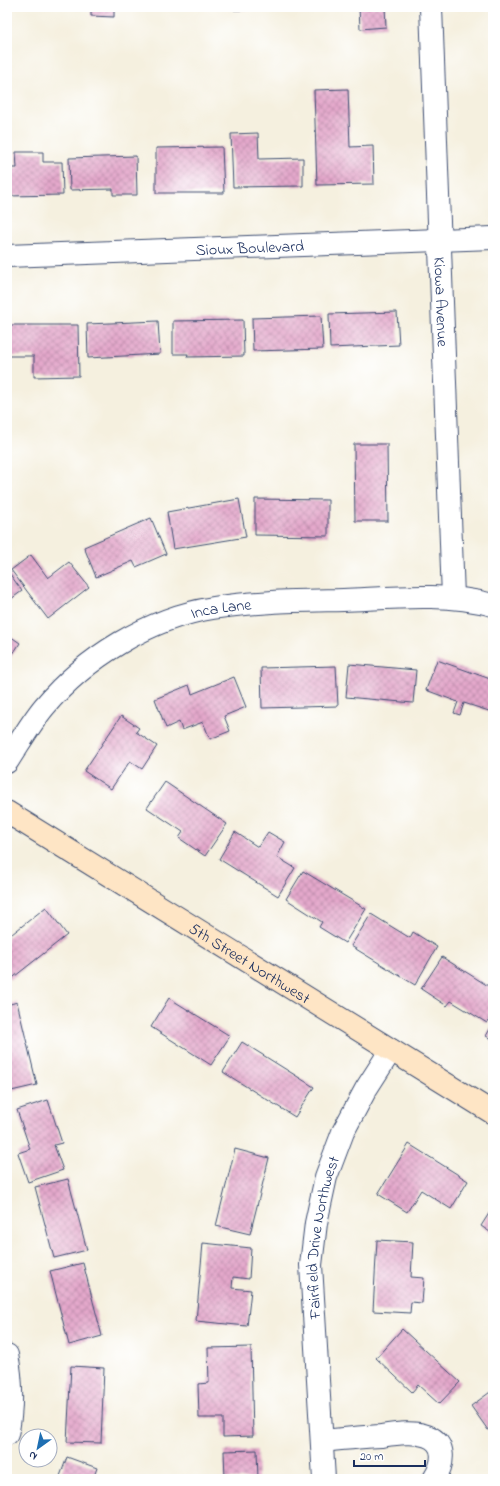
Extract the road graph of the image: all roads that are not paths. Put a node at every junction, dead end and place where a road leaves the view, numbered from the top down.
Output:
1 (431, 7) edge
2 (493, 238) edge
3 (440, 240) junction
4 (7, 256) edge
5 (454, 597) junction
6 (493, 605) edge
7 (7, 762) edge
8 (7, 812) edge
9 (391, 1050) junction
10 (493, 1113) edge
11 (7, 1355) edge
12 (7, 1434) edge
13 (322, 1440) junction
14 (324, 1479) edge
15 (434, 1479) edge

1 - 3 street, Kiowa Avenue
2 - 3 street, Sioux Boulevard
3 - 4 street, Sioux Boulevard
3 - 5 street, Kiowa Avenue
5 - 6 street, Inca Lane
5 - 7 street, Inca Lane
8 - 9 street, 5th Street Northwest
9 - 10 street, 5th Street Northwest
9 - 13 street, Fairfield Drive Northwest
11 - 12 street
13 - 14 street, Fairfield Drive Northwest
13 - 15 street

